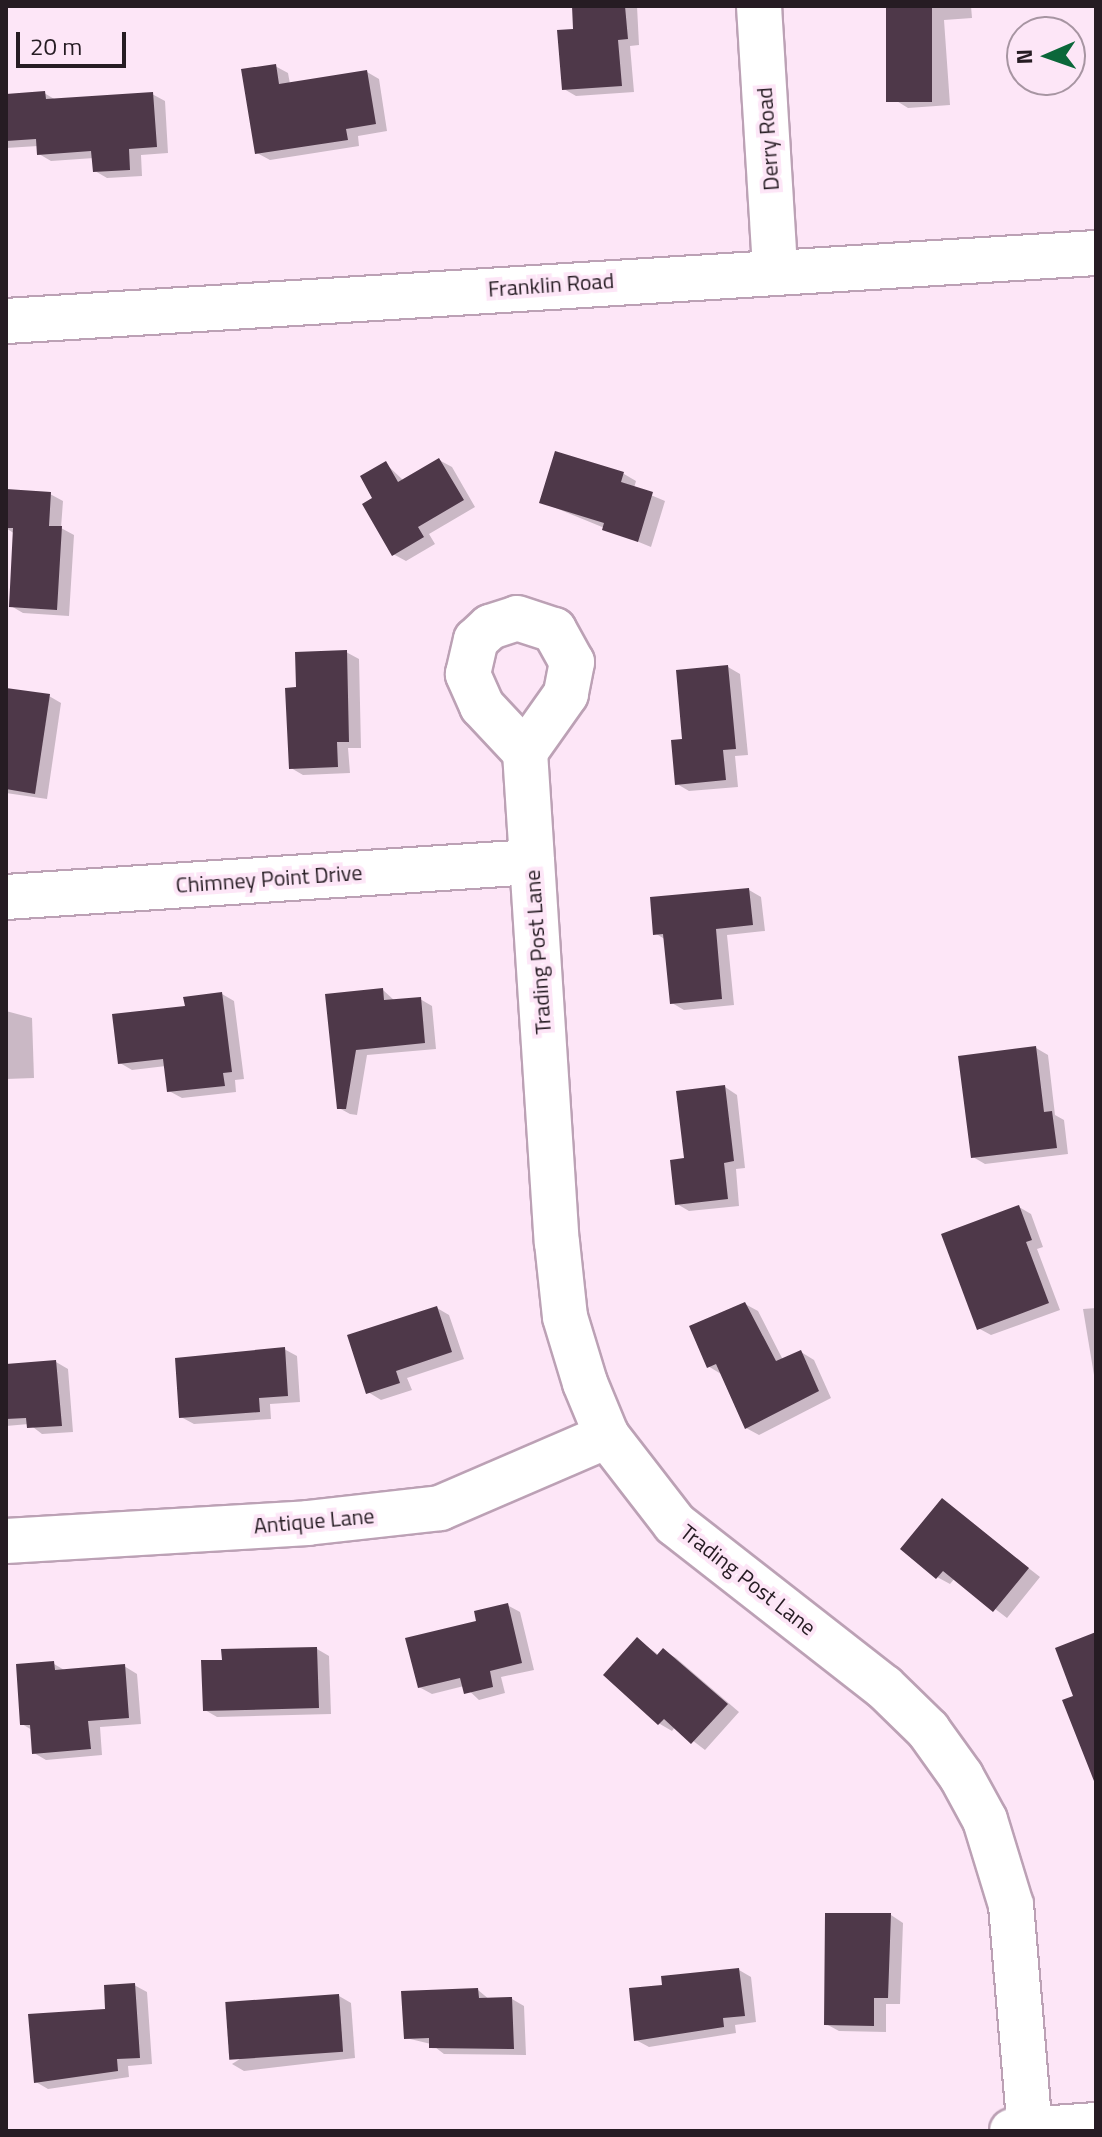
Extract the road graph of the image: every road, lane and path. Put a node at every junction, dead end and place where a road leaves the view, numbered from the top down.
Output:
1 (759, 6) edge
2 (1096, 253) edge
3 (775, 271) junction
4 (6, 321) edge
5 (525, 752) dead end
6 (532, 862) junction
7 (6, 897) edge
8 (607, 1436) junction
9 (6, 1541) edge
10 (1096, 2125) edge
11 (1021, 2130) edge

1 - 3 street, Derry Road
2 - 3 street, Franklin Road
3 - 4 street, Franklin Road
5 - 6 street, Trading Post Lane
6 - 7 street, Chimney Point Drive
6 - 8 street, Trading Post Lane
8 - 9 street, Antique Lane
8 - 11 street, Trading Post Lane
10 - 11 street

